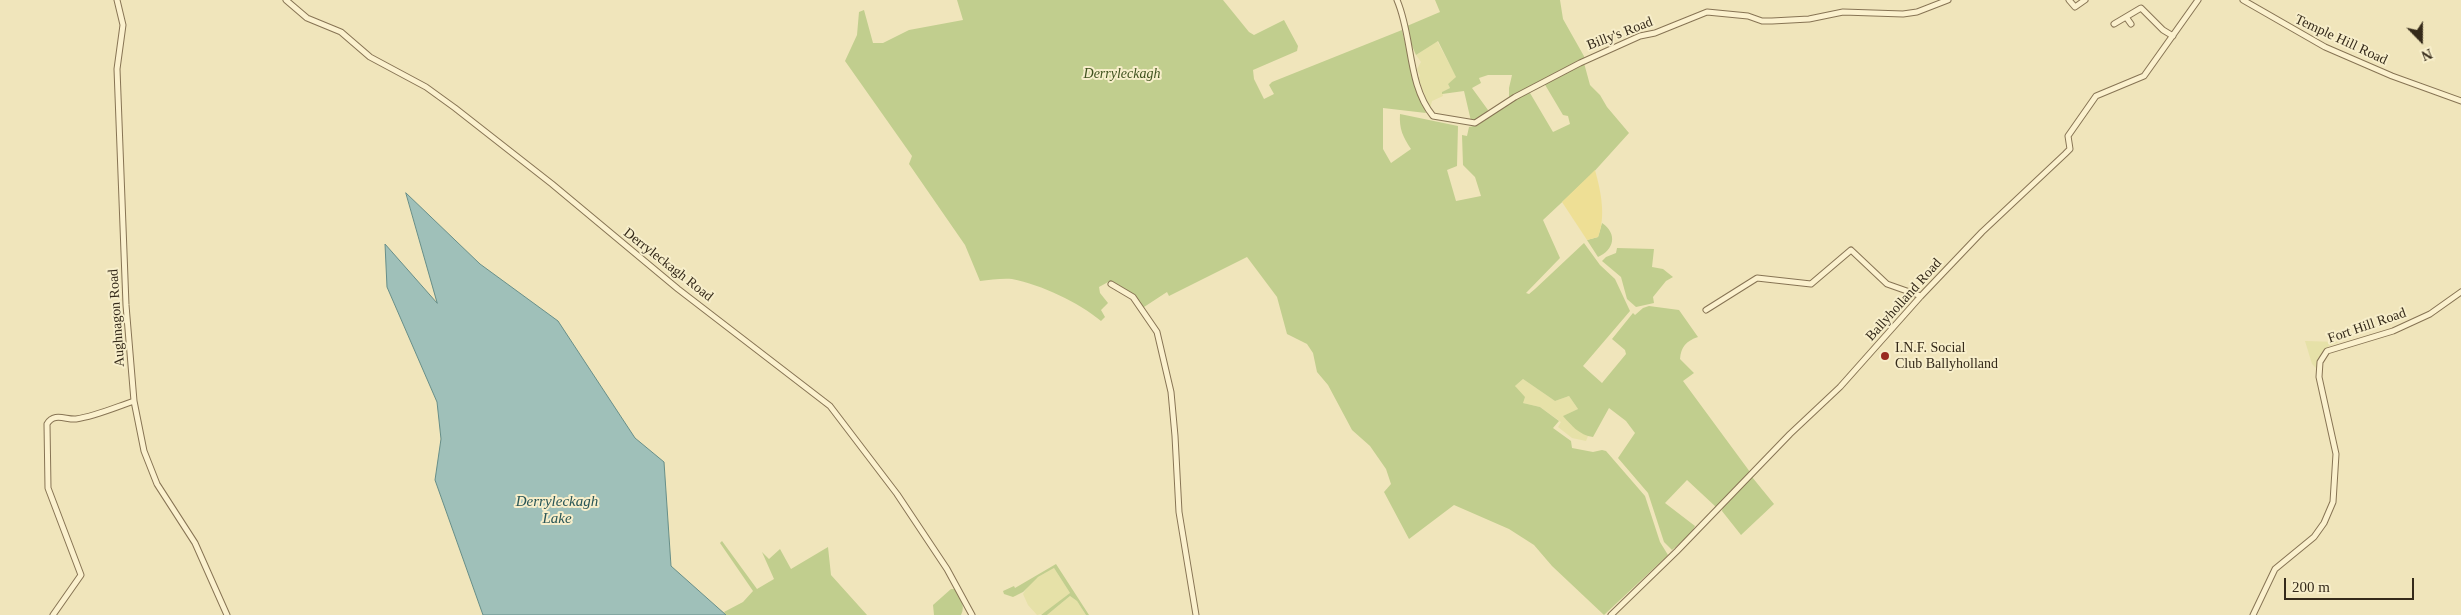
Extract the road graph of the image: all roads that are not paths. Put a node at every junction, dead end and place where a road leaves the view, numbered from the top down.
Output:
1 (117, 0) edge
2 (286, 0) edge
3 (1397, 0) edge
4 (1948, 0) edge
5 (2068, 0) edge
6 (2085, 0) edge
7 (2190, 0) edge
8 (2243, 0) edge
9 (2196, 2) edge
10 (2126, 17) junction
11 (2114, 24) dead end
12 (2131, 24) dead end
13 (2173, 36) junction
14 (2461, 101) edge
15 (1111, 284) dead end
16 (2461, 292) edge
17 (1921, 296) junction
18 (1706, 310) dead end
19 (134, 401) junction
20 (53, 615) edge
21 (228, 615) edge
22 (972, 615) edge
23 (1196, 615) edge
24 (1611, 615) edge
25 (2253, 615) edge

1 - 19 street, Aughnagon Road
2 - 22 street, Derryleckagh Road
3 - 4 street, Billy's Road
5 - 6 street
7 - 9 street
8 - 14 street, Temple Hill Road
9 - 13 street, Ballyholland Road
10 - 11 street
10 - 12 street
10 - 13 street
13 - 17 street, Ballyholland Road
15 - 23 street
16 - 25 street, Fort Hill Road
17 - 18 street
17 - 24 street, Ballyholland Road
19 - 20 street
19 - 21 street, Aughnagon Road

